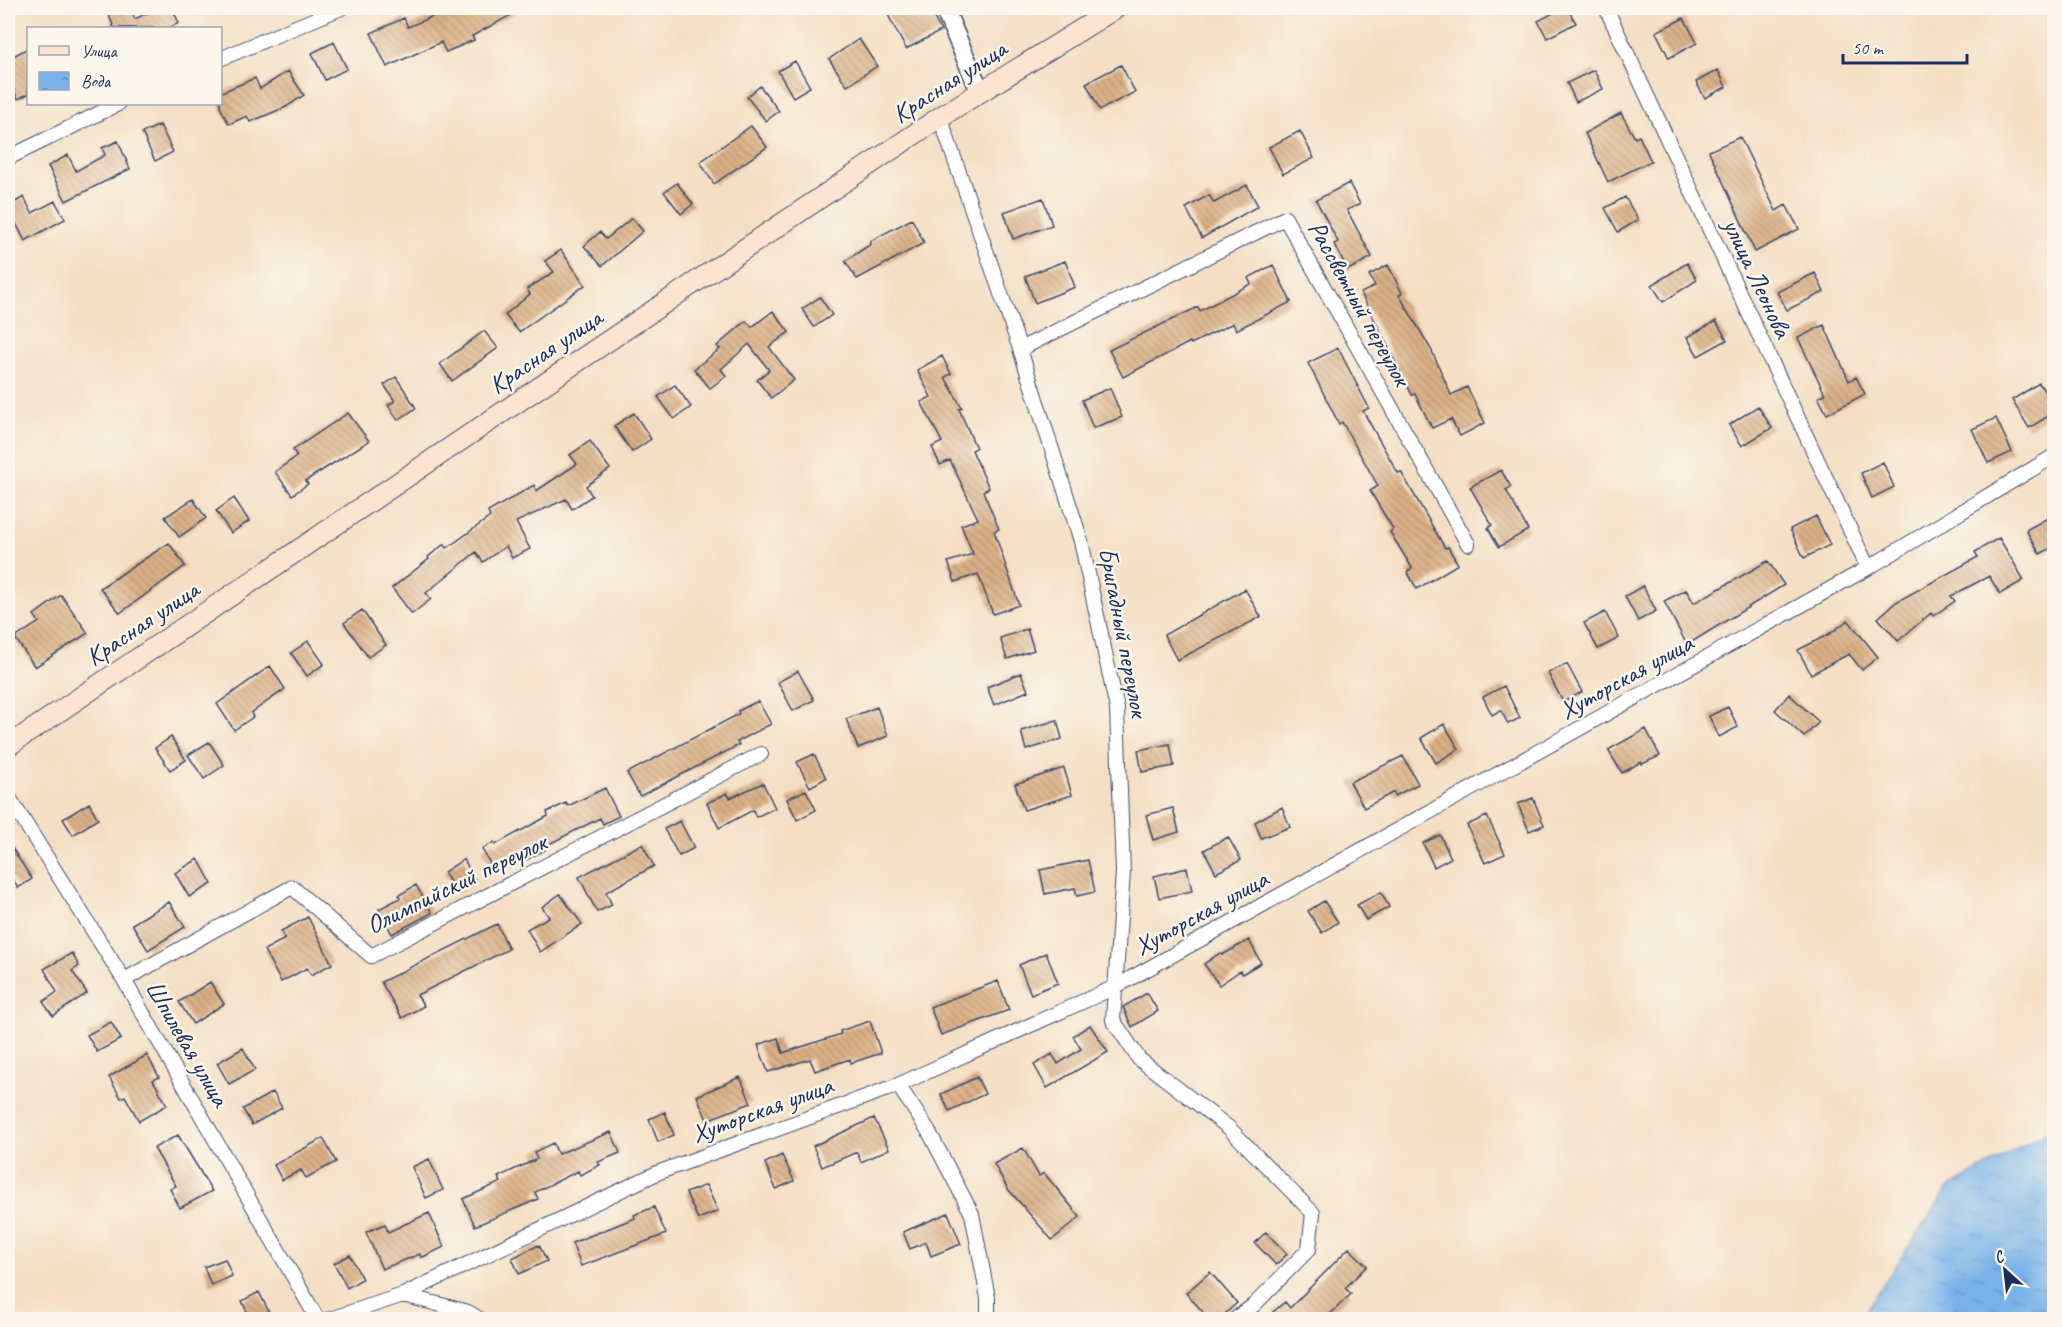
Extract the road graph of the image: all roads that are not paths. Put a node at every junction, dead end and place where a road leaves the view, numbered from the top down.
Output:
1 (341, 8) edge
2 (944, 8) edge
3 (1116, 8) edge
4 (1606, 8) edge
5 (222, 58) edge
6 (980, 91) junction
7 (116, 105) edge
8 (940, 117) junction
9 (8, 158) edge
10 (1020, 349) junction
11 (2055, 456) edge
12 (1468, 544) dead end
13 (1868, 568) junction
14 (8, 746) edge
15 (761, 754) dead end
16 (8, 796) edge
17 (124, 980) junction
18 (1115, 987) junction
19 (898, 1085) junction
20 (403, 1295) junction
21 (318, 1320) edge
22 (327, 1320) edge
23 (481, 1320) edge
24 (988, 1320) edge
25 (1234, 1320) edge

1 - 5 street
2 - 6 street
3 - 6 main road, Красная улица
4 - 13 street, улица Леонова
6 - 8 main road, Красная улица
7 - 9 street
8 - 10 street, Бригадный переулок
8 - 14 main road, Красная улица
10 - 12 street, Рассветный переулок
10 - 18 street, Бригадный переулок
11 - 13 street, Хуторская улица
13 - 18 street, Хуторская улица
15 - 17 street, Олимпийский переулок
16 - 17 street, Шпилевая улица
17 - 21 street, Шпилевая улица
18 - 19 street, Хуторская улица
18 - 25 street, Бригадный переулок
19 - 20 street, Хуторская улица
19 - 24 street
20 - 22 street, Хуторская улица
20 - 23 street

